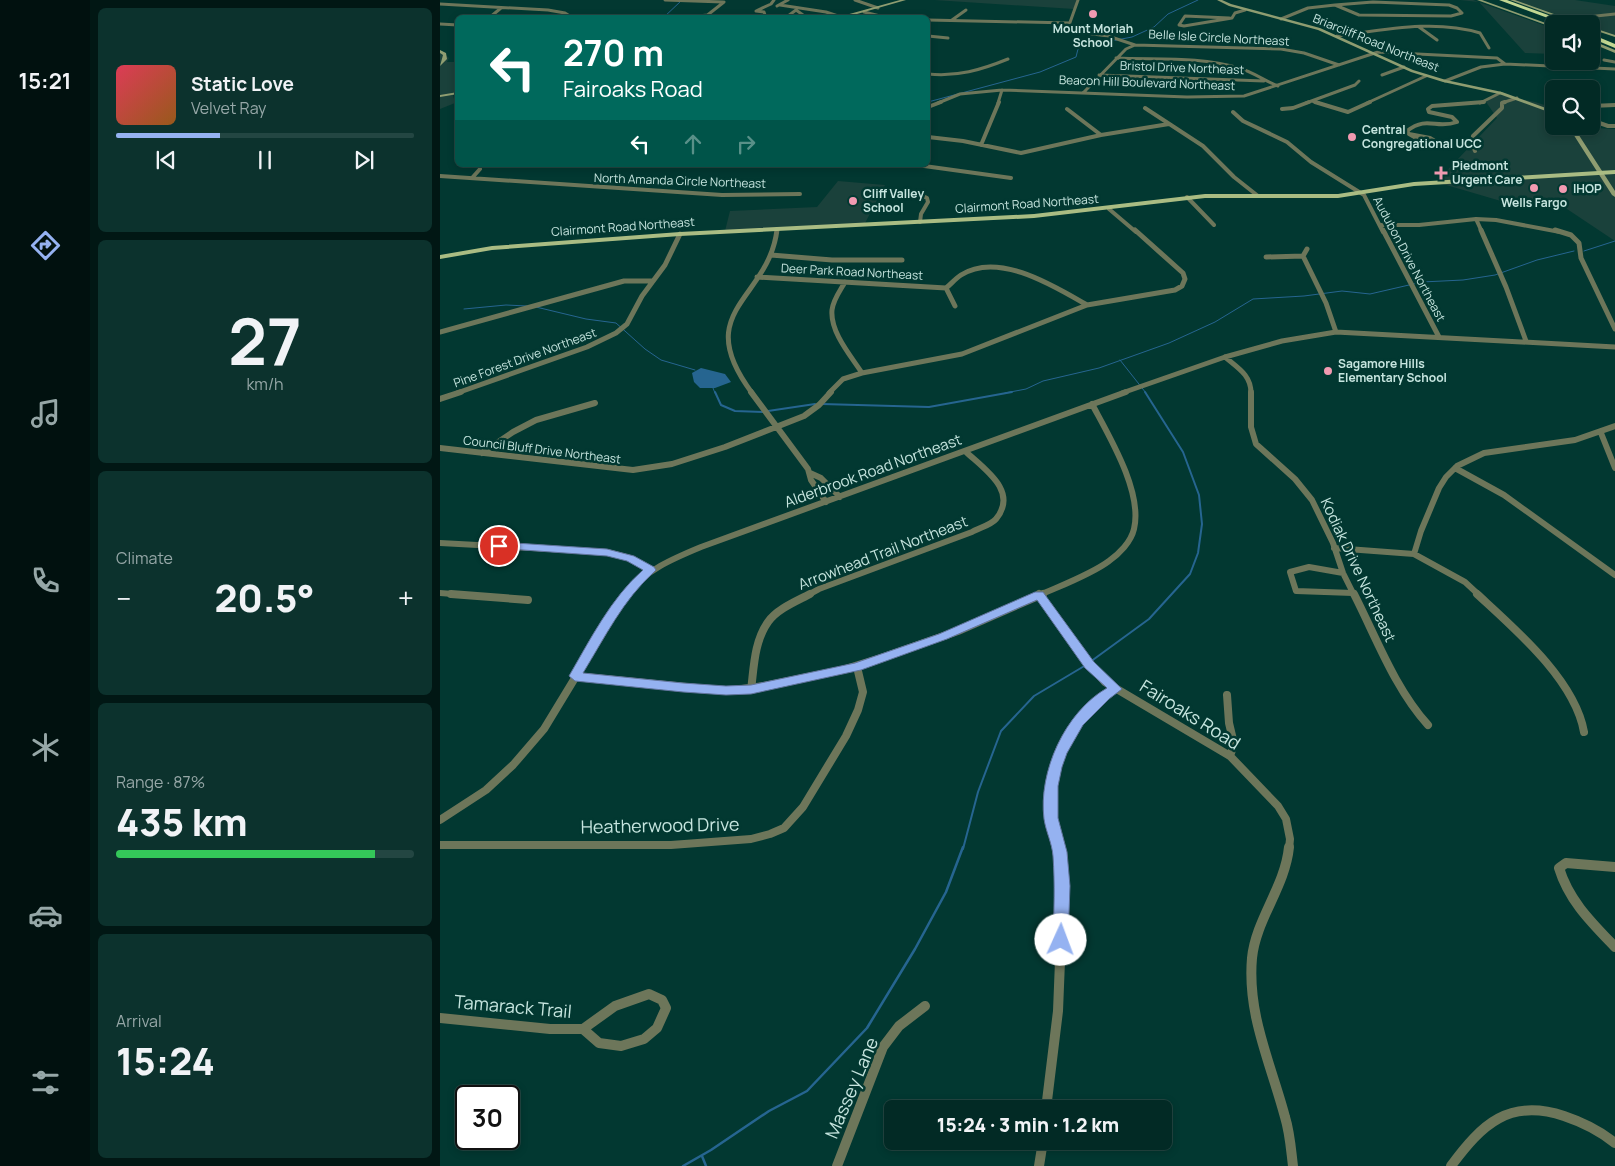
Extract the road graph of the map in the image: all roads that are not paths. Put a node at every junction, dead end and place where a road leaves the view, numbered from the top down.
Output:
1 (665, 0) edge
2 (774, 0) edge
3 (788, 0) edge
4 (855, 0) edge
5 (904, 0) edge
6 (1078, 0) edge
7 (1218, 0) edge
8 (1480, 0) edge
9 (1492, 0) edge
10 (1502, 0) edge
11 (1512, 0) edge
12 (724, 1) edge
13 (440, 4) edge
14 (780, 5) junction
15 (1335, 5) junction
16 (501, 8) junction
17 (878, 8) junction
18 (765, 9) junction
19 (796, 10) junction
20 (966, 10) dead end
21 (1246, 10) junction
22 (864, 12) junction
23 (1614, 13) edge
24 (493, 15) edge
25 (567, 15) edge
26 (707, 15) edge
27 (755, 15) edge
28 (766, 15) edge
29 (789, 15) edge
30 (802, 15) edge
31 (834, 15) edge
32 (848, 15) edge
33 (876, 15) edge
34 (1548, 15) edge
35 (1551, 15) edge
36 (1600, 16) edge
37 (1229, 18) junction
38 (1281, 19) junction
39 (1545, 19) edge
40 (930, 20) edge
41 (952, 20) junction
42 (1070, 23) junction
43 (440, 24) edge
44 (1545, 24) edge
45 (455, 25) edge
46 (1419, 27) junction
47 (1600, 32) edge
48 (1600, 34) edge
49 (930, 36) edge
50 (1337, 36) junction
51 (1615, 36) edge
52 (948, 38) dead end
53 (1437, 40) dead end
54 (1600, 40) edge
55 (1615, 41) edge
56 (1135, 45) junction
57 (1600, 45) edge
58 (1615, 46) edge
59 (1489, 48) dead end
60 (440, 51) edge
61 (1615, 52) edge
62 (1375, 53) junction
63 (1116, 58) junction
64 (1008, 59) dead end
65 (1604, 60) dead end
66 (1615, 62) edge
67 (1505, 64) junction
68 (440, 65) edge
69 (1340, 65) junction
70 (1404, 67) junction
71 (1615, 69) edge
72 (930, 74) edge
73 (1099, 75) junction
74 (1382, 75) dead end
75 (1426, 76) junction
76 (1264, 81) junction
77 (1359, 81) dead end
78 (1445, 81) junction
79 (1278, 86) junction
80 (1002, 90) junction
81 (1084, 92) junction
82 (1497, 92) junction
83 (455, 94) edge
84 (440, 96) edge
85 (1516, 98) junction
86 (1312, 101) junction
87 (1615, 105) edge
88 (930, 106) edge
89 (1600, 106) edge
90 (1145, 108) dead end
91 (1068, 109) dead end
92 (1282, 109) dead end
93 (1545, 109) edge
94 (1233, 112) dead end
95 (1600, 123) edge
96 (1169, 124) junction
97 (1615, 126) edge
98 (1385, 127) dead end
99 (1408, 132) junction
100 (1100, 135) junction
101 (1576, 135) edge
102 (930, 137) edge
103 (981, 145) junction
104 (1475, 151) dead end
105 (930, 167) edge
106 (480, 169) dead end
107 (1615, 172) edge
108 (1599, 173) junction
109 (440, 176) edge
110 (472, 178) junction
111 (1011, 178) dead end
112 (902, 192) dead end
113 (1361, 193) junction
114 (800, 194) dead end
115 (1615, 195) edge
116 (1258, 196) junction
117 (1187, 197) junction
118 (1109, 209) junction
119 (1476, 219) junction
120 (920, 222) junction
121 (1214, 225) dead end
122 (1380, 225) junction
123 (777, 229) junction
124 (680, 234) junction
125 (1307, 249) dead end
126 (771, 256) junction
127 (1303, 256) junction
128 (440, 257) edge
129 (1266, 257) dead end
130 (902, 260) dead end
131 (757, 277) junction
132 (653, 281) junction
133 (845, 282) junction
134 (946, 288) junction
135 (1087, 305) junction
136 (955, 306) dead end
137 (1615, 329) edge
138 (440, 332) edge
139 (1336, 332) junction
140 (1439, 338) junction
141 (1526, 342) junction
142 (1615, 346) edge
143 (1225, 357) junction
144 (862, 373) junction
145 (440, 399) edge
146 (595, 403) dead end
147 (1092, 404) junction
148 (1615, 426) edge
149 (777, 427) junction
150 (1601, 433) junction
151 (440, 448) edge
152 (965, 451) junction
153 (482, 453) junction
154 (1455, 468) junction
155 (1615, 468) edge
156 (810, 473) junction
157 (840, 497) junction
158 (826, 502) junction
159 (440, 543) edge
160 (1334, 548) junction
161 (1414, 554) junction
162 (650, 570) junction
163 (1342, 573) junction
164 (1615, 574) edge
165 (440, 592) edge
166 (1039, 594) junction
167 (1353, 594) junction
168 (528, 600) dead end
169 (857, 667) junction
170 (575, 676) junction
171 (1116, 689) junction
172 (751, 690) junction
173 (1227, 695) dead end
174 (1428, 725) dead end
175 (1584, 732) dead end
176 (1230, 756) junction
177 (440, 820) edge
178 (440, 845) edge
179 (1615, 867) edge
180 (1615, 947) edge
181 (925, 1006) dead end
182 (440, 1018) edge
183 (583, 1029) junction
184 (1047, 1100) edge
185 (1615, 1143) edge
186 (1041, 1150) edge
187 (837, 1166) edge
188 (1040, 1166) edge
189 (1293, 1166) edge
190 (1451, 1166) edge

1 - 12 street
2 - 18 street
3 - 14 street
4 - 17 street
5 - 17 main road
6 - 42 street
7 - 21 main road, Briarcliff Road Northeast
8 - 44 main road
9 - 39 highway
10 - 34 highway
11 - 35 main road
12 - 26 street
13 - 16 street
14 - 18 street
14 - 19 street
15 - 15 street
15 - 38 street
16 - 24 street
16 - 25 street
17 - 22 main road
18 - 27 street
18 - 28 street
19 - 29 street
19 - 30 street
19 - 31 street
20 - 41 street
21 - 37 street
21 - 38 main road, Briarcliff Road Northeast
22 - 32 main road
22 - 33 street
23 - 36 street
37 - 37 street
38 - 50 main road, Briarcliff Road Northeast
40 - 41 street
41 - 42 street
42 - 56 street
43 - 45 street
46 - 50 street
46 - 53 street
46 - 59 street
47 - 51 main road
48 - 55 highway
49 - 52 street
50 - 62 main road, Briarcliff Road Northeast
54 - 58 highway
56 - 63 street, Belle Isle Circle Northeast
56 - 69 street, Belle Isle Circle Northeast
57 - 61 main road
60 - 68 main road
62 - 67 street
62 - 69 street, Beacon Hill Boulevard Northeast
62 - 70 main road, Briarcliff Road Northeast
63 - 73 street, Belle Isle Circle Northeast
63 - 76 street
64 - 72 street
65 - 66 street
67 - 71 street
67 - 78 street
69 - 79 street, Beacon Hill Boulevard Northeast
70 - 74 street
70 - 75 main road, Briarcliff Road Northeast
73 - 76 street, Bristol Drive Northeast
73 - 81 street, Belle Isle Circle Northeast
75 - 78 main road, Briarcliff Road Northeast
75 - 86 street
76 - 79 street
77 - 86 street
78 - 82 main road, Briarcliff Road Northeast
79 - 81 street, Beacon Hill Boulevard Northeast
80 - 81 street, Beacon Hill Boulevard Northeast
80 - 88 street, Beacon Hill Boulevard Northeast
80 - 103 street
82 - 85 main road, Briarcliff Road Northeast
82 - 99 street
83 - 84 main road
85 - 93 main road, Briarcliff Road Northeast
85 - 104 street
86 - 92 street
87 - 89 street
90 - 96 street
91 - 100 street
94 - 113 street, Audubon Drive Northeast
95 - 97 street
96 - 100 street
96 - 116 street
98 - 99 street
99 - 99 street
100 - 103 street
101 - 108 main road
102 - 103 street
105 - 111 street
106 - 110 street
107 - 108 main road, Clairmont Road Northeast
108 - 113 main road, Clairmont Road Northeast
108 - 115 main road
109 - 110 street, North Amanda Circle Northeast
110 - 114 street, North Amanda Circle Northeast
112 - 120 street
113 - 116 main road, Clairmont Road Northeast
113 - 122 street, Audubon Drive Northeast
116 - 117 main road, Clairmont Road Northeast
117 - 118 main road, Clairmont Road Northeast
117 - 121 street
118 - 120 main road, Clairmont Road Northeast
118 - 135 street, Council Bluff Drive Northeast
119 - 122 street
119 - 137 street
119 - 141 street
120 - 123 main road, Clairmont Road Northeast
122 - 140 street, Audubon Drive Northeast
123 - 124 main road, Clairmont Road Northeast
123 - 126 street
124 - 128 main road, Clairmont Road Northeast
124 - 132 street, Pine Forest Drive Northeast
125 - 127 street
126 - 130 street
126 - 131 street
127 - 129 street
127 - 139 street
131 - 133 street, Deer Park Road Northeast
131 - 149 street
132 - 138 street
132 - 145 street, Pine Forest Drive Northeast
133 - 134 street, Deer Park Road Northeast
133 - 144 street
134 - 135 street
134 - 136 street
135 - 144 street, Council Bluff Drive Northeast
139 - 140 street, Alderbrook Road Northeast
139 - 143 street, Alderbrook Road Northeast
140 - 141 street, Alderbrook Road Northeast
141 - 142 street, Alderbrook Road Northeast
143 - 147 street, Alderbrook Road Northeast
143 - 160 street, Kodiak Drive Northeast
144 - 149 street, Council Bluff Drive Northeast
146 - 153 street
147 - 152 street, Alderbrook Road Northeast
147 - 166 street
148 - 150 street
149 - 153 street, Council Bluff Drive Northeast
149 - 156 street
150 - 154 street
150 - 155 street
151 - 153 street, Council Bluff Drive Northeast
152 - 157 street, Alderbrook Road Northeast
152 - 172 street, Arrowhead Trail Northeast
154 - 161 street
154 - 164 street
156 - 157 street
156 - 158 street
157 - 158 street, Alderbrook Road Northeast
158 - 162 street, Alderbrook Road Northeast
159 - 162 street
160 - 161 street
160 - 163 street, Kodiak Drive Northeast
161 - 175 street
162 - 170 street, Alderbrook Road Northeast
163 - 167 street, Kodiak Drive Northeast
163 - 167 street
165 - 168 street
166 - 169 street
166 - 171 street, Fairoaks Road
167 - 174 street, Kodiak Drive Northeast
169 - 172 street
169 - 178 street, Heatherwood Drive
170 - 172 street
170 - 177 street, Alderbrook Road Northeast
171 - 176 street, Fairoaks Road
171 - 184 street
173 - 176 street
176 - 189 street, Fairoaks Road
179 - 180 street
181 - 187 street, Massey Lane
182 - 183 street, Tamarack Trail
183 - 183 street, Tamarack Trail
185 - 190 street
186 - 188 street

